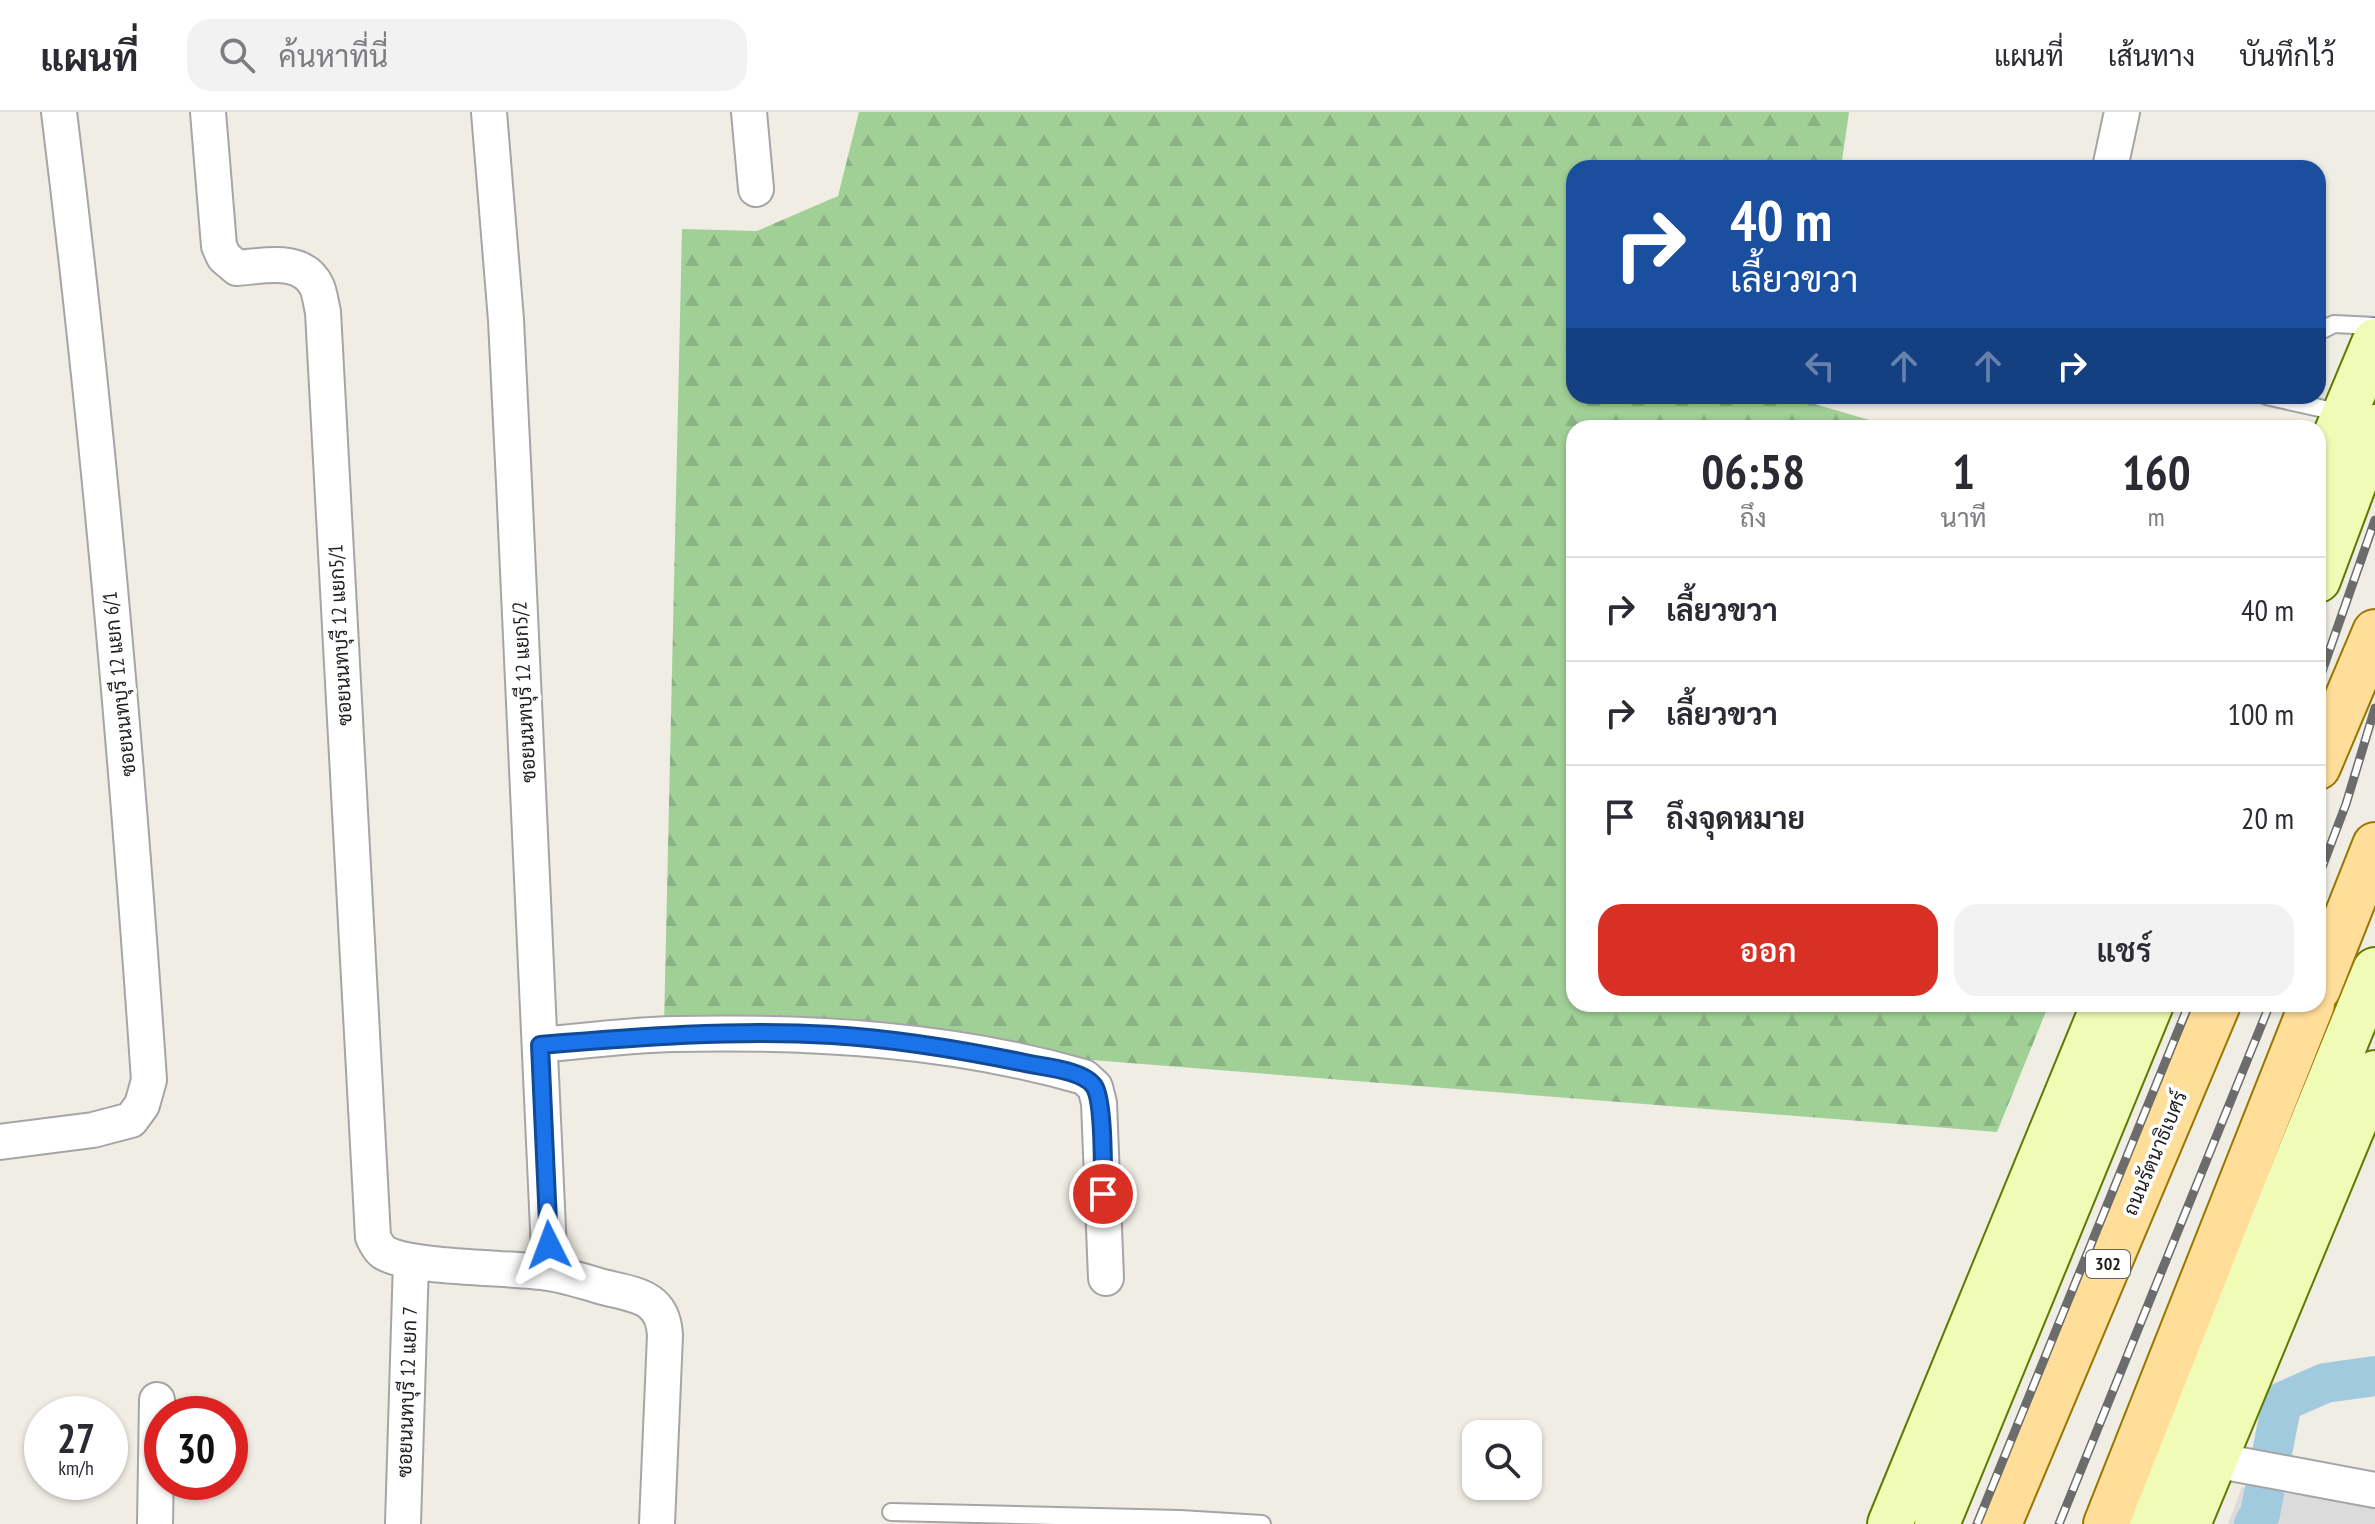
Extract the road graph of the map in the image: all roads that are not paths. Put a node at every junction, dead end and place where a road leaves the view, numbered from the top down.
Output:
1 (59, 112) edge
2 (208, 112) edge
3 (489, 112) edge
4 (749, 112) edge
5 (2122, 112) edge
6 (2112, 160) edge
7 (756, 189) dead end
8 (2375, 326) edge
9 (2326, 328) edge
10 (2375, 341) edge
11 (2309, 404) edge
12 (2360, 420) edge
13 (2326, 466) edge
14 (2326, 550) edge
15 (2375, 632) edge
16 (2326, 748) edge
17 (2375, 845) edge
18 (2326, 969) edge
19 (2375, 970) edge
20 (2101, 1012) edge
21 (2148, 1012) edge
22 (2215, 1012) edge
23 (2309, 1012) edge
24 (540, 1045) junction
25 (2375, 1073) edge
26 (0, 1142) edge
27 (411, 1261) junction
28 (550, 1273) junction
29 (1106, 1278) dead end
30 (2233, 1464) junction
31 (2375, 1490) edge
32 (155, 1500) edge
33 (891, 1512) dead end
34 (155, 1524) edge
35 (403, 1524) edge
36 (657, 1524) edge
37 (1262, 1524) edge
38 (1890, 1524) edge
39 (1937, 1524) edge
40 (1999, 1524) edge
41 (2106, 1524) edge
42 (2149, 1524) edge
43 (2188, 1524) edge

1 - 26 street, ซอยนนทบุรี 12 แยก 6/1
2 - 27 street, ซอยนนทบุรี 12 แยก5/1
3 - 24 street, ซอยนนทบุรี 12 แยก5/2
4 - 7 street
5 - 6 street
8 - 9 lane
10 - 12 main road
11 - 12 lane
12 - 13 main road
12 - 14 main road
15 - 16 main road
17 - 18 main road
19 - 42 main road
20 - 38 main road
21 - 39 main road
22 - 40 main road, ถนนรัตนาธิเบศร์ / 302
23 - 41 main road
24 - 28 street, ซอยนนทบุรี 12 แยก5/2
24 - 29 street
25 - 30 main road
27 - 28 street
27 - 35 street, ซอยนนทบุรี 12 แยก 7
28 - 36 street
30 - 31 street
30 - 43 main road
32 - 34 street
33 - 37 lane

